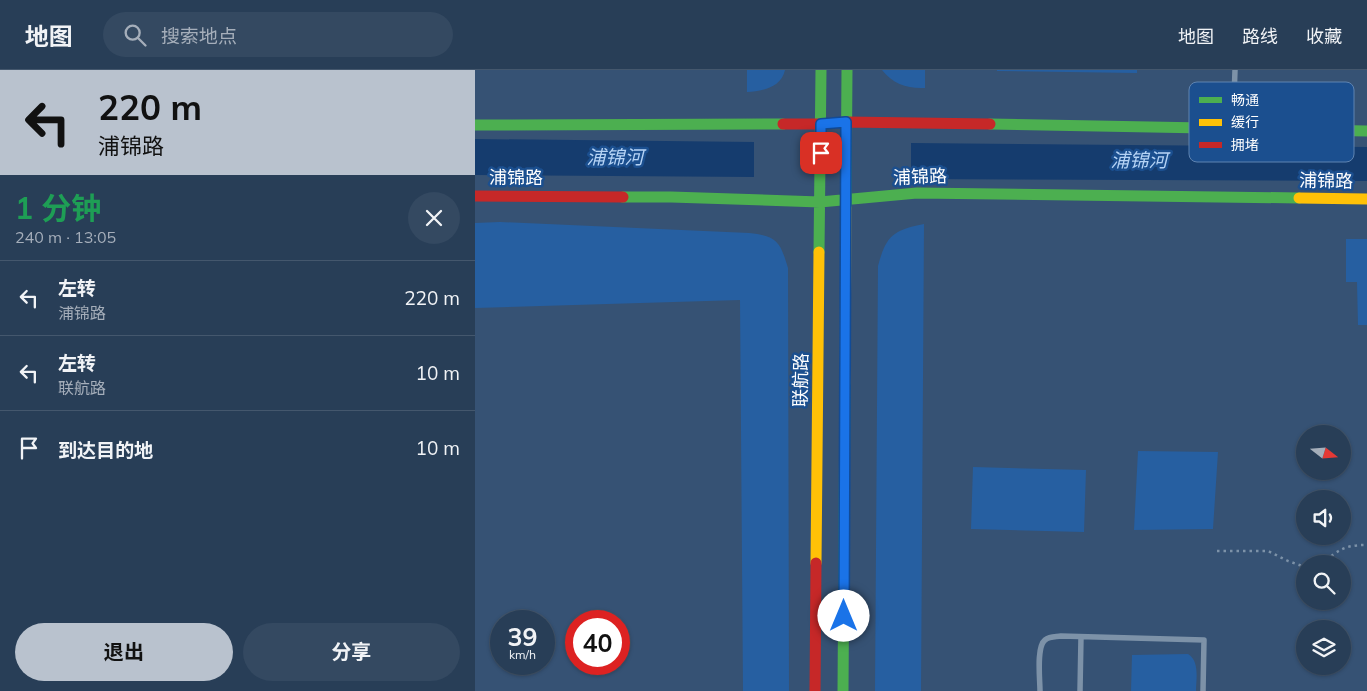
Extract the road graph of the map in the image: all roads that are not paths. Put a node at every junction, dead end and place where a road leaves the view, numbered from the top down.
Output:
1 (821, 70) edge
2 (847, 70) edge
3 (846, 122) junction
4 (821, 124) junction
5 (475, 125) edge
6 (1189, 128) edge
7 (1354, 131) edge
8 (1367, 131) edge
9 (475, 196) edge
10 (1367, 199) edge
11 (846, 200) junction
12 (820, 202) junction
13 (1081, 637) junction
14 (815, 691) edge
15 (843, 691) edge
16 (1040, 691) edge
17 (1080, 691) edge
18 (1203, 691) edge

1 - 4 main road, 联航路
2 - 3 main road
3 - 4 main road
3 - 6 main road
3 - 11 main road
4 - 5 main road
4 - 12 main road, 联航路
7 - 8 main road
9 - 12 main road, 浦锦路
10 - 11 main road, 浦锦路
11 - 12 main road, 浦锦路
11 - 15 main road
12 - 14 main road, 联航路
13 - 16 lane
13 - 17 lane
13 - 18 lane

